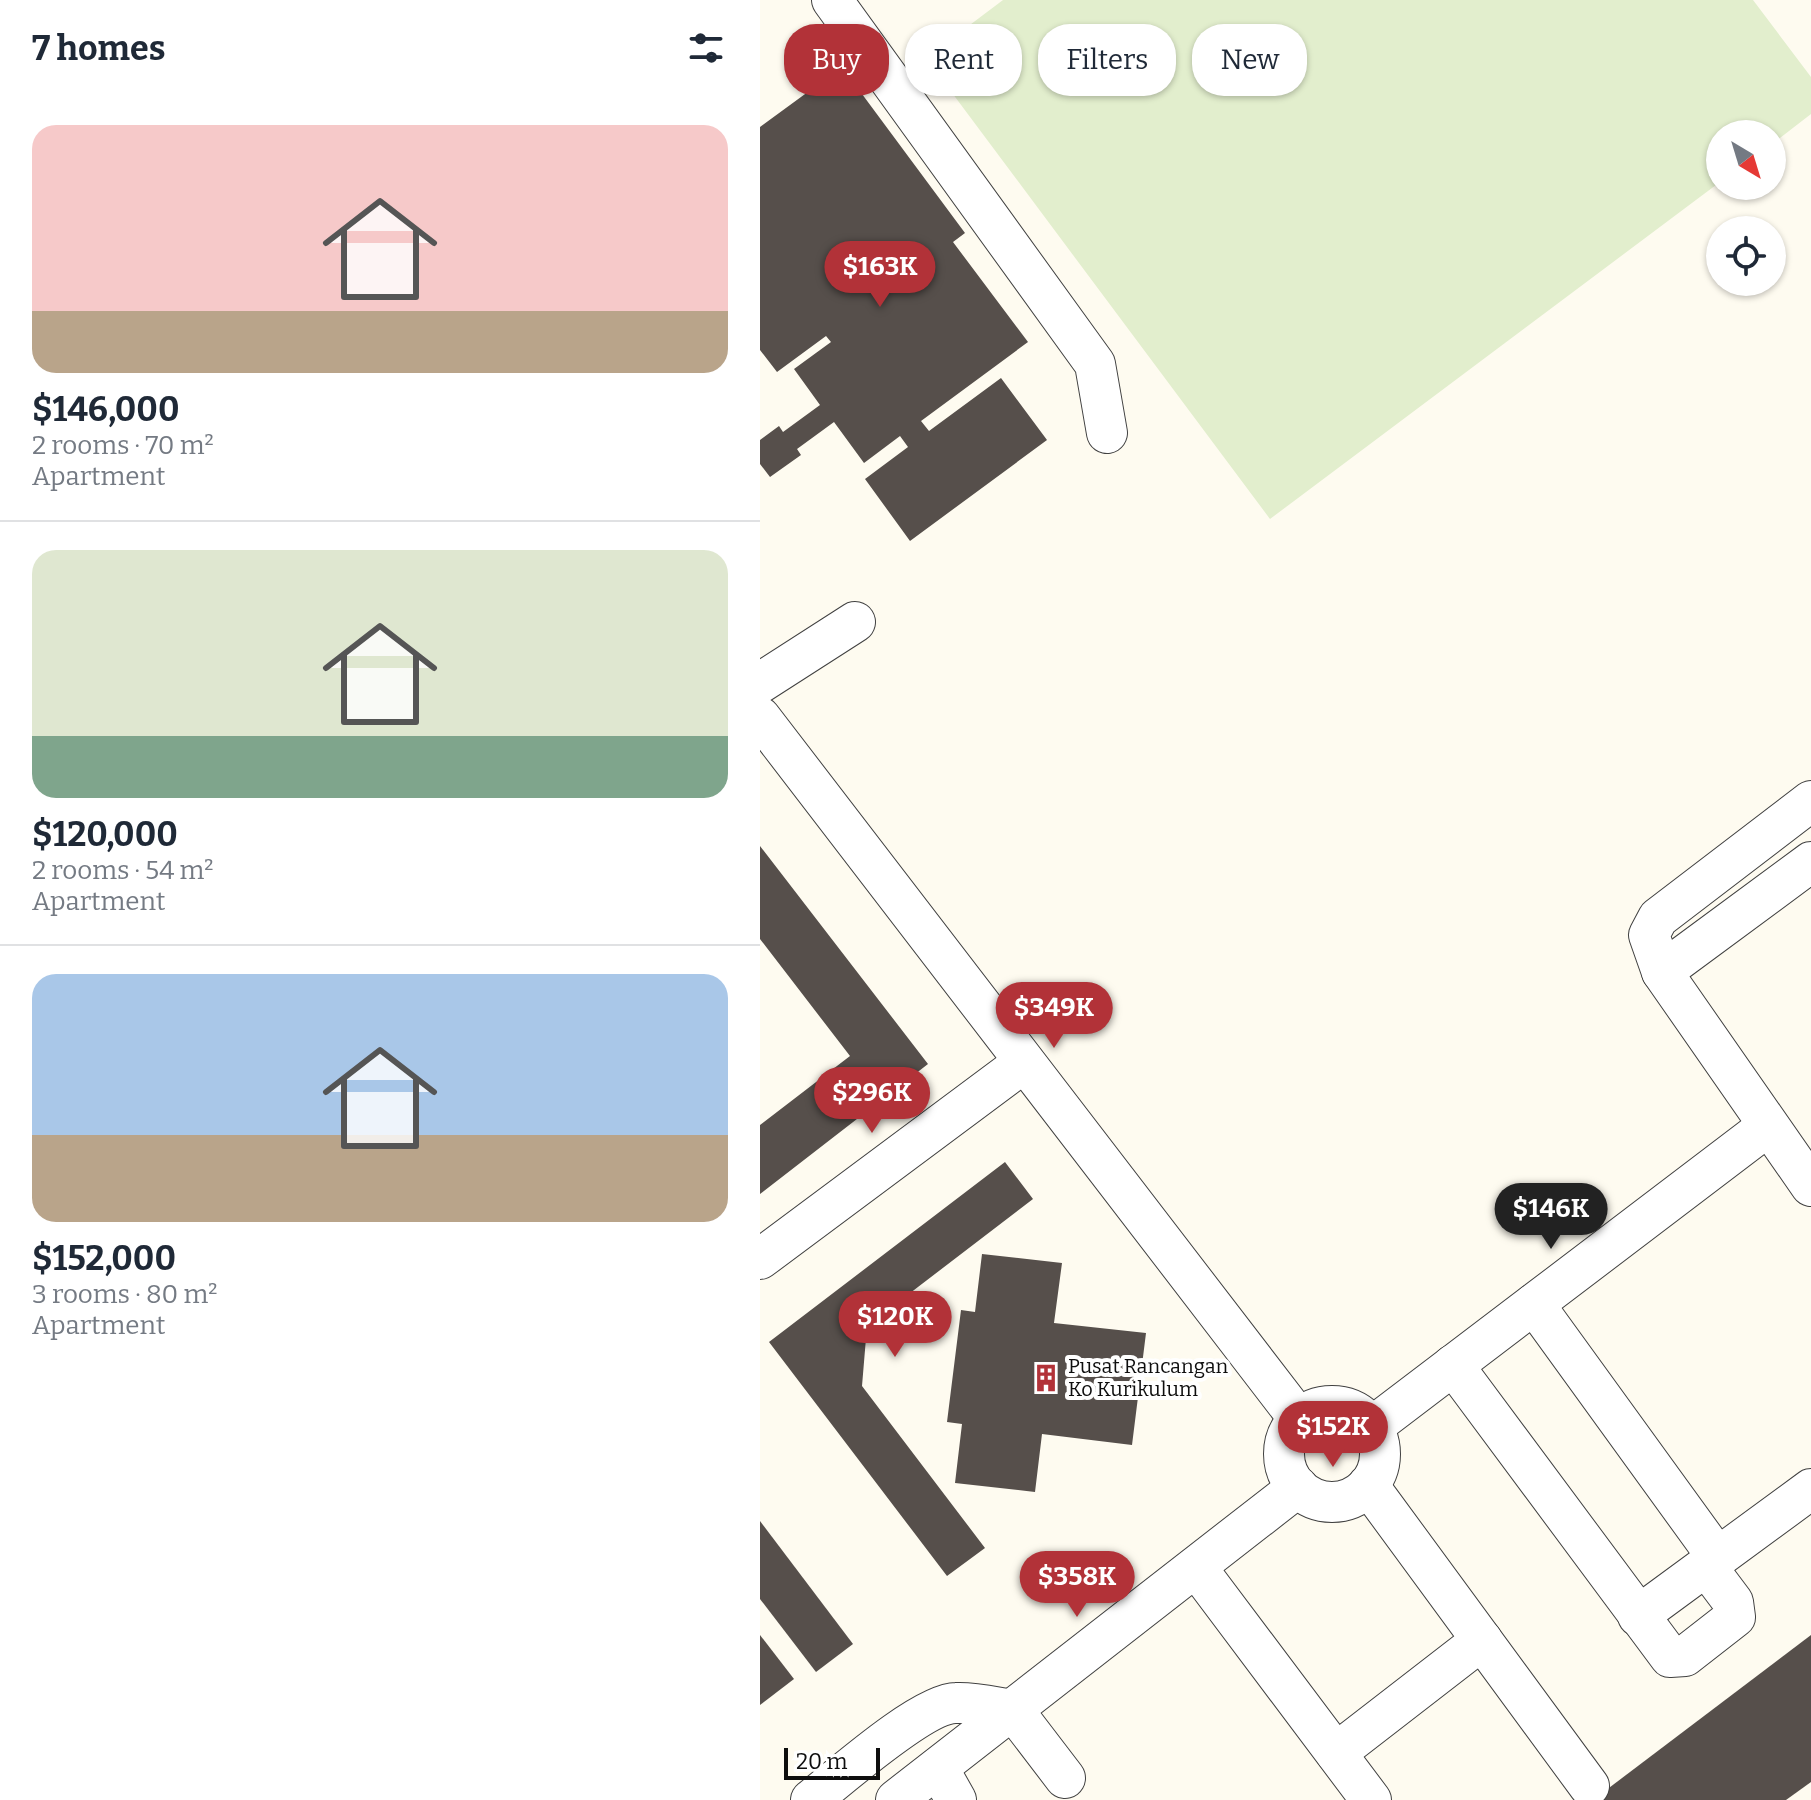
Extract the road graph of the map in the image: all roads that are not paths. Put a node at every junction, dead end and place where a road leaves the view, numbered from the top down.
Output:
1 (832, 0) edge
2 (1107, 433) dead end
3 (855, 622) dead end
4 (760, 683) edge
5 (760, 717) edge
6 (1811, 801) edge
7 (1811, 862) edge
8 (1662, 972) junction
9 (1023, 1063) junction
10 (1768, 1126) junction
11 (1811, 1186) edge
12 (760, 1259) edge
13 (1534, 1304) junction
14 (1453, 1365) junction
15 (1299, 1419) junction
16 (1372, 1427) junction
17 (1368, 1485) junction
18 (1298, 1487) junction
19 (1811, 1489) edge
20 (1712, 1562) junction
21 (1196, 1567) junction
22 (1638, 1616) junction
23 (1482, 1640) junction
24 (1013, 1710) junction
25 (1336, 1753) junction
26 (1065, 1778) dead end
27 (947, 1784) edge
28 (1589, 1786) dead end
29 (811, 1800) edge
30 (896, 1800) edge
31 (1371, 1800) edge

1 - 2 street
3 - 4 street
5 - 9 street
6 - 8 street
7 - 8 street
8 - 10 street
9 - 12 street
9 - 15 street
10 - 11 street
10 - 13 street
13 - 14 street
13 - 20 street
14 - 16 street
14 - 22 street
15 - 16 street
15 - 18 street
16 - 17 street
17 - 18 street
17 - 23 street
18 - 21 street
19 - 20 street
20 - 22 street
20 - 22 street
21 - 24 street
21 - 25 street
23 - 25 street
23 - 28 street
24 - 26 street
24 - 27 street
24 - 29 street
25 - 31 street
27 - 30 street

